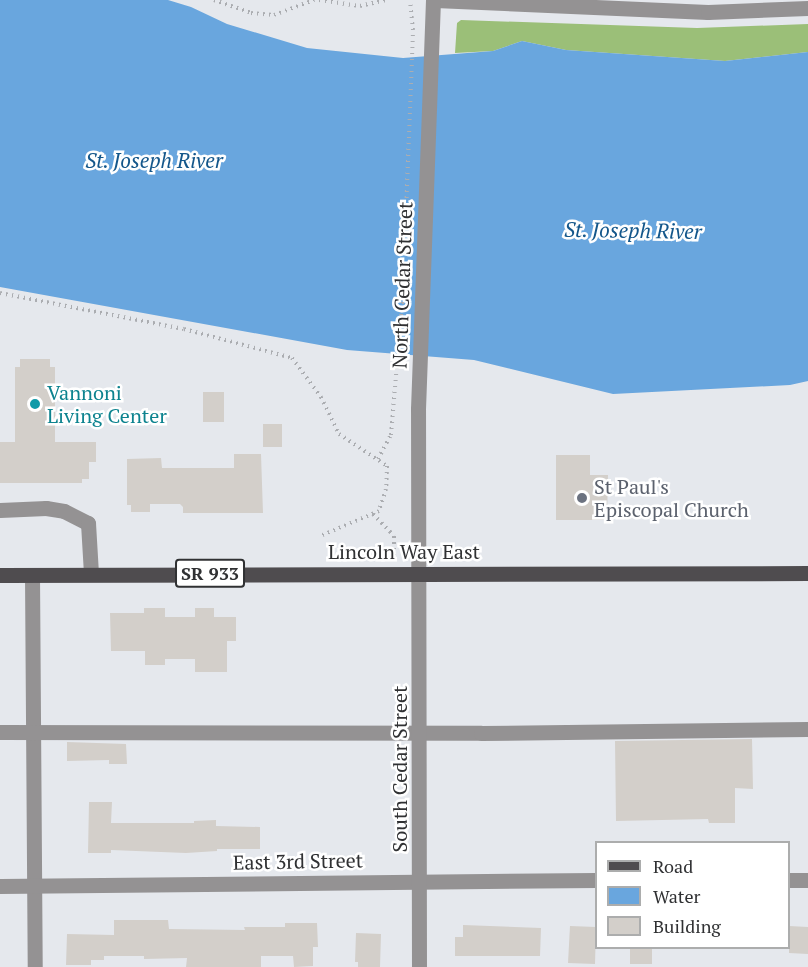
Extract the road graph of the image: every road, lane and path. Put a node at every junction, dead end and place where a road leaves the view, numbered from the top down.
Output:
1 (214, 0) edge
2 (314, 0) edge
3 (319, 0) edge
4 (387, 0) edge
5 (410, 0) edge
6 (433, 5) edge
7 (808, 8) edge
8 (405, 243) dead end
9 (405, 271) dead end
10 (0, 293) edge
11 (378, 459) junction
12 (0, 510) edge
13 (373, 514) junction
14 (320, 536) dead end
15 (394, 572) junction
16 (420, 572) junction
17 (808, 573) edge
18 (91, 574) junction
19 (0, 575) edge
20 (32, 575) junction
21 (808, 729) edge
22 (35, 731) junction
23 (0, 732) edge
24 (421, 732) junction
25 (595, 880) edge
26 (790, 880) edge
27 (808, 880) edge
28 (419, 881) junction
29 (0, 886) edge
30 (35, 886) junction
31 (35, 967) edge
32 (419, 967) edge

1 - 2 path
3 - 4 path
5 - 8 path
6 - 7 street
6 - 16 street, North Cedar Street
9 - 11 path
10 - 11 path
11 - 13 path
12 - 18 street
13 - 14 path
13 - 15 path
15 - 16 main road, Lincoln Way East / SR 933
15 - 18 main road, Lincoln Way East / SR 933
16 - 17 main road, Lincoln Way East / SR 933
16 - 24 street, South Cedar Street
18 - 20 main road, Lincoln Way East / SR 933
19 - 20 main road, Lincoln Way East / SR 933
20 - 22 street
21 - 24 street
22 - 23 street
22 - 24 street
22 - 30 street
24 - 28 street, South Cedar Street
25 - 28 street, East 3rd Street
26 - 27 street
28 - 30 street, East 3rd Street
28 - 32 street, South Cedar Street
29 - 30 street, East 3rd Street
30 - 31 street

